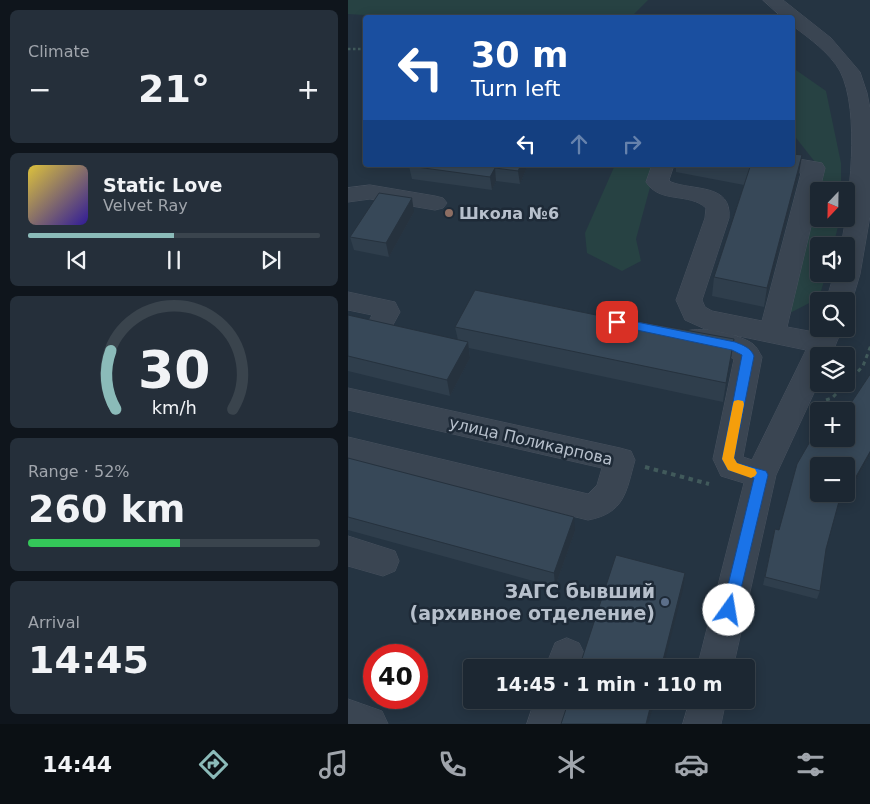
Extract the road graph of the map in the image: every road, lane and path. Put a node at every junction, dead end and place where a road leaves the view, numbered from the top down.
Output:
1 (778, 5) edge
2 (790, 15) edge
3 (795, 20) edge
4 (348, 49) edge
5 (363, 49) edge
6 (795, 165) edge
7 (662, 167) edge
8 (348, 196) edge
9 (435, 204) dead end
10 (855, 244) edge
11 (348, 301) edge
12 (380, 325) edge
13 (672, 333) edge
14 (772, 334) junction
15 (810, 336) edge
16 (826, 337) edge
17 (870, 344) edge
18 (855, 374) edge
19 (348, 399) edge
20 (348, 449) edge
21 (620, 460) junction
22 (759, 485) junction
23 (348, 551) edge
24 (383, 561) dead end
25 (717, 659) edge
26 (550, 709) edge
27 (706, 709) edge
28 (348, 717) edge
29 (369, 724) edge
30 (546, 724) edge
31 (702, 724) edge

1 - 2 street
3 - 10 street
4 - 5 path
6 - 14 street
7 - 14 street
8 - 9 street
11 - 12 street
13 - 22 street
14 - 15 street
16 - 22 street
17 - 18 path
19 - 21 street, улица Поликарпова
20 - 21 street, улица Поликарпова
21 - 22 path
22 - 25 street
23 - 24 street
26 - 30 street
27 - 31 street
28 - 29 street

